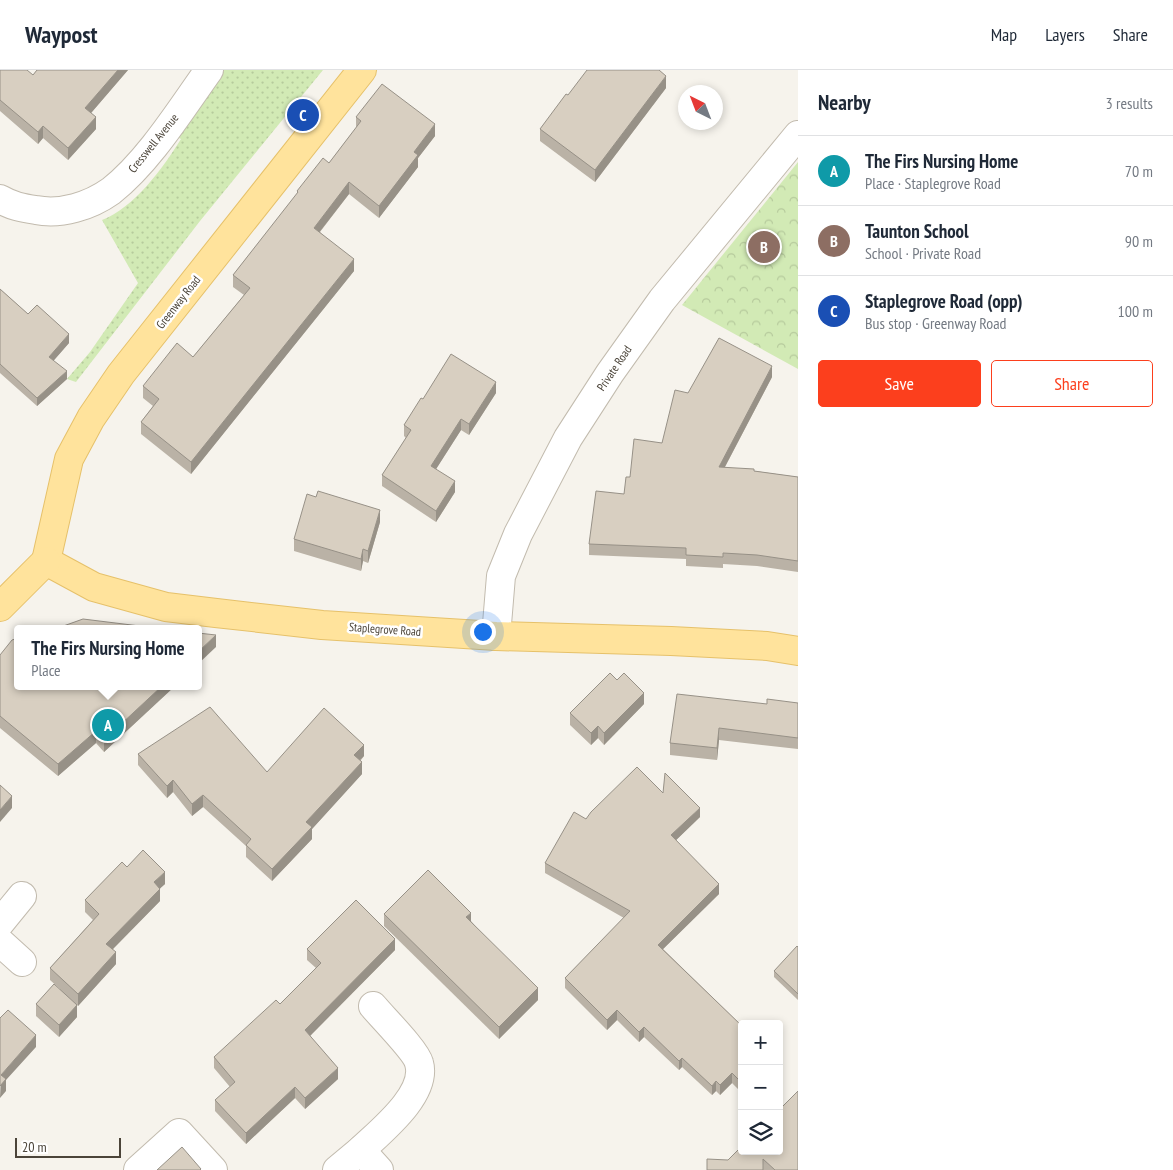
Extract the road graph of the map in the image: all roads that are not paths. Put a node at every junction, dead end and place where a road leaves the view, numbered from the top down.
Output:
1 (209, 70) edge
2 (362, 70) edge
3 (798, 136) edge
4 (0, 199) edge
5 (46, 562) junction
6 (0, 607) edge
7 (496, 636) junction
8 (798, 651) edge
9 (22, 896) dead end
10 (0, 923) edge
11 (0, 942) edge
12 (22, 962) dead end
13 (373, 1006) dead end
14 (370, 1160) edge
15 (138, 1170) edge
16 (213, 1170) edge
17 (337, 1170) edge

1 - 4 street, Cresswell Avenue
2 - 5 main road, Greenway Road
3 - 7 street, Private Road
5 - 6 main road
5 - 7 main road, Staplegrove Road
7 - 8 main road, Staplegrove Road
9 - 10 street
11 - 12 street
13 - 14 street
14 - 17 street
15 - 16 street

